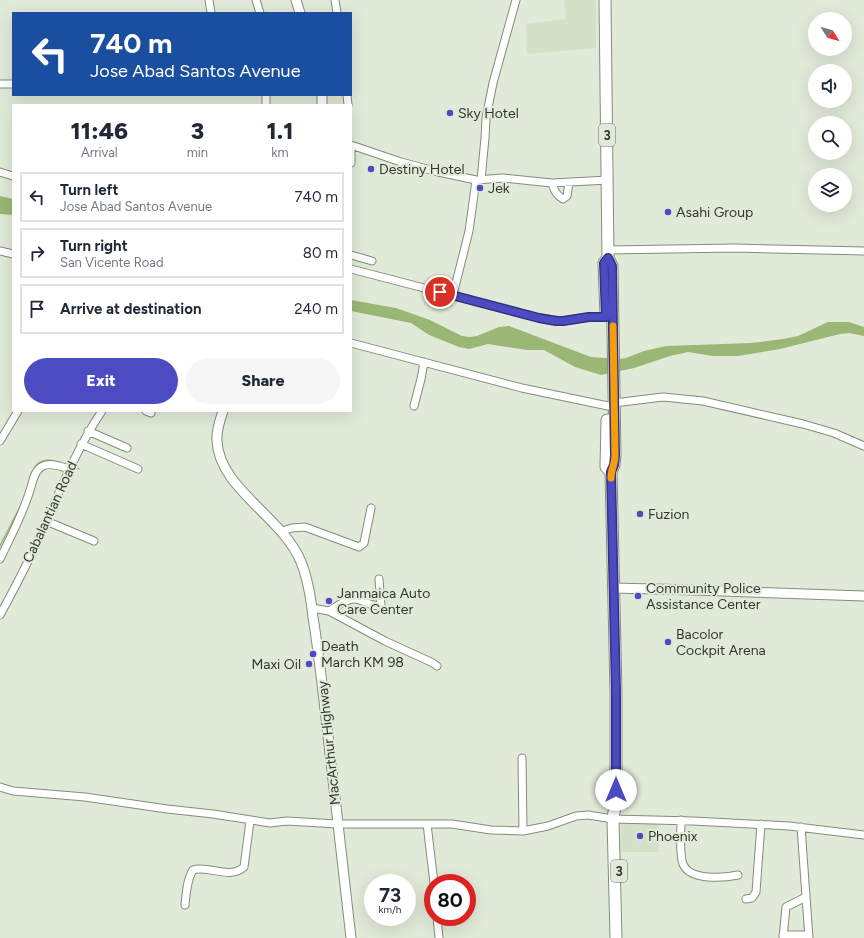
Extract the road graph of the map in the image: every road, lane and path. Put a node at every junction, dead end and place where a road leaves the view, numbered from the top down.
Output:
1 (209, 0) edge
2 (256, 0) edge
3 (296, 0) edge
4 (335, 0) edge
5 (516, 0) edge
6 (605, 0) edge
7 (211, 12) edge
8 (260, 12) edge
9 (300, 12) edge
10 (337, 12) edge
11 (0, 84) edge
12 (12, 84) edge
13 (352, 145) edge
14 (0, 172) edge
15 (12, 176) edge
16 (478, 180) junction
17 (608, 180) junction
18 (552, 183) junction
19 (569, 183) junction
20 (0, 251) edge
21 (864, 251) edge
22 (12, 254) edge
23 (608, 254) junction
24 (352, 255) edge
25 (372, 262) dead end
26 (352, 269) edge
27 (453, 295) junction
28 (608, 319) junction
29 (352, 343) edge
30 (424, 362) junction
31 (611, 402) junction
32 (414, 406) dead end
33 (17, 412) edge
34 (101, 412) edge
35 (223, 412) edge
36 (88, 431) junction
37 (0, 441) edge
38 (81, 444) junction
39 (864, 446) edge
40 (127, 448) dead end
41 (70, 469) junction
42 (138, 469) dead end
43 (371, 508) dead end
44 (46, 521) junction
45 (282, 531) junction
46 (94, 541) dead end
47 (0, 559) edge
48 (378, 579) dead end
49 (613, 588) junction
50 (864, 596) edge
51 (312, 608) junction
52 (329, 611) junction
53 (0, 614) edge
54 (436, 666) dead end
55 (522, 758) dead end
56 (0, 789) edge
57 (616, 819) junction
58 (681, 820) junction
59 (250, 821) junction
60 (337, 824) junction
61 (427, 824) junction
62 (762, 824) junction
63 (801, 827) junction
64 (523, 831) junction
65 (864, 835) edge
66 (433, 874) edge
67 (738, 875) dead end
68 (806, 897) junction
69 (746, 899) dead end
70 (185, 905) dead end
71 (438, 926) edge
72 (783, 936) edge
73 (809, 937) edge
74 (351, 938) edge
75 (439, 938) edge
76 (616, 938) edge
77 (620, 938) edge

1 - 7 street
2 - 8 street
3 - 9 main road
4 - 10 street
5 - 16 street
6 - 17 highway, 3
11 - 12 street
13 - 16 street
14 - 15 street
16 - 18 street
16 - 27 street
17 - 19 street
17 - 23 highway, 3
18 - 19 street
18 - 19 street
20 - 22 street
21 - 23 street
23 - 28 highway, 3
24 - 25 street
26 - 27 street
27 - 28 street
28 - 31 highway, 3
29 - 30 street
30 - 31 street
30 - 32 street
31 - 39 street
31 - 49 highway, 3
33 - 37 street
34 - 36 street, Cabalantian Road
35 - 45 main road, MacArthur Highway
36 - 38 street, Cabalantian Road
36 - 40 street
38 - 41 street, Cabalantian Road
38 - 42 street
41 - 44 street, Cabalantian Road
41 - 47 street
43 - 45 street
44 - 46 street
44 - 53 street, Cabalantian Road
45 - 51 main road, MacArthur Highway
48 - 52 street
49 - 50 main road
49 - 57 highway, 3
51 - 52 street
51 - 60 main road, MacArthur Highway
52 - 54 street
55 - 64 street
56 - 59 street
57 - 58 street
57 - 64 street
57 - 76 highway, 3
57 - 77 highway, 3
58 - 62 street
58 - 67 street
59 - 60 street
59 - 70 street
60 - 61 street
60 - 74 main road, MacArthur Highway
61 - 64 street
61 - 66 street
62 - 63 street
62 - 69 street
63 - 65 street
63 - 68 street
68 - 72 street
68 - 73 street
71 - 75 street
72 - 73 street

